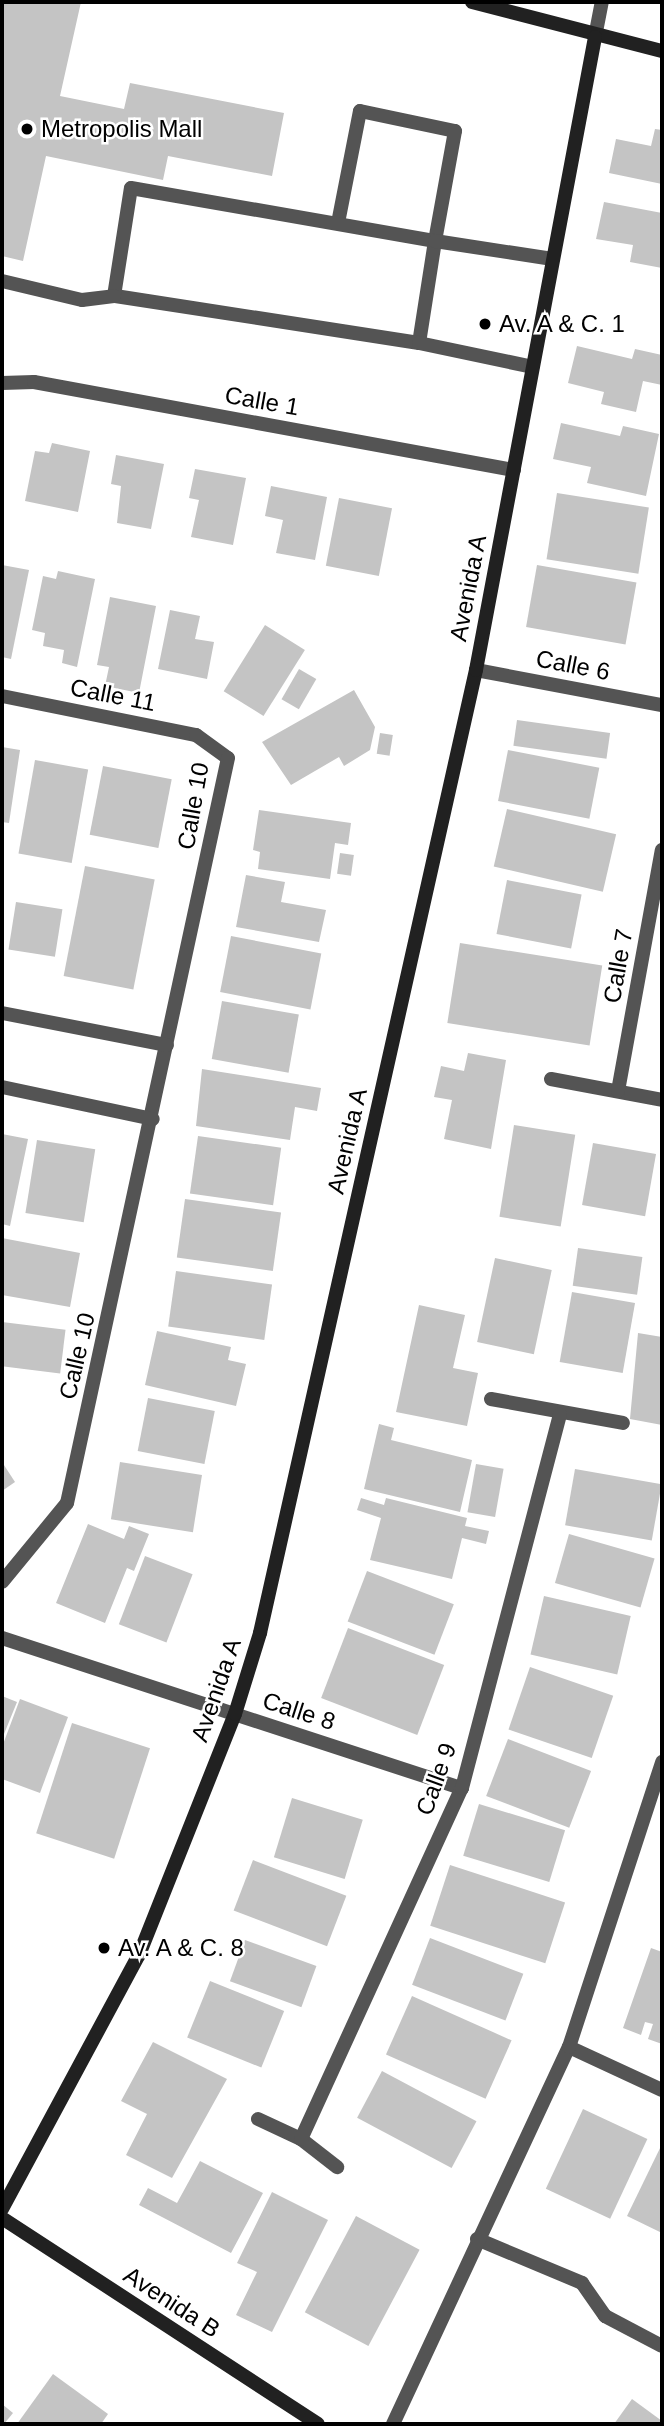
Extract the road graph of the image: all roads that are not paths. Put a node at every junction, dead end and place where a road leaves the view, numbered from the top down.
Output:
1 (472, 2) edge
2 (602, 2) edge
3 (595, 37) junction
4 (662, 51) edge
5 (338, 223) junction
6 (435, 241) junction
7 (553, 260) junction
8 (2, 281) edge
9 (114, 296) junction
10 (419, 343) junction
11 (533, 367) junction
12 (2, 383) edge
13 (514, 470) junction
14 (476, 670) junction
15 (2, 696) edge
16 (662, 705) edge
17 (212, 747) joint
18 (662, 850) edge
19 (2, 1013) edge
20 (167, 1045) junction
21 (551, 1079) dead end
22 (2, 1087) edge
23 (618, 1091) junction
24 (662, 1100) edge
25 (153, 1119) junction
26 (491, 1399) dead end
27 (559, 1415) junction
28 (623, 1423) dead end
29 (2, 1582) edge
30 (2, 1638) edge
31 (235, 1714) junction
32 (662, 1762) edge
33 (462, 1788) junction
34 (569, 2047) junction
35 (662, 2090) edge
36 (258, 2119) dead end
37 (301, 2140) junction
38 (337, 2167) dead end
39 (2, 2210) edge
40 (2, 2218) edge
41 (477, 2239) junction
42 (662, 2346) edge
43 (318, 2424) edge
44 (393, 2424) edge

1 - 3 street
2 - 3 street
3 - 4 street
3 - 7 street, Avenida A
5 - 6 street
5 - 6 street
5 - 9 street
6 - 7 street
6 - 10 street
7 - 11 street, Avenida A
8 - 9 street
9 - 10 street
10 - 11 street
11 - 13 street, Avenida A
12 - 13 street, Calle 1
13 - 14 street, Avenida A
14 - 16 street, Calle 6
14 - 31 street, Avenida A
15 - 17 street, Calle 11
17 - 20 street, Calle 10
18 - 23 street, Calle 7
19 - 20 street
20 - 25 street, Calle 10
21 - 23 street
22 - 25 street
23 - 24 street
25 - 29 street, Calle 10
26 - 27 street
27 - 28 street
27 - 33 street, Calle 9
30 - 31 street, Calle 8
31 - 33 street, Calle 8
31 - 39 street, Avenida A
32 - 34 street
33 - 37 street, Calle 9
34 - 35 street
34 - 41 street
36 - 37 street
37 - 38 street
40 - 43 street, Avenida B
41 - 42 street
41 - 44 street

